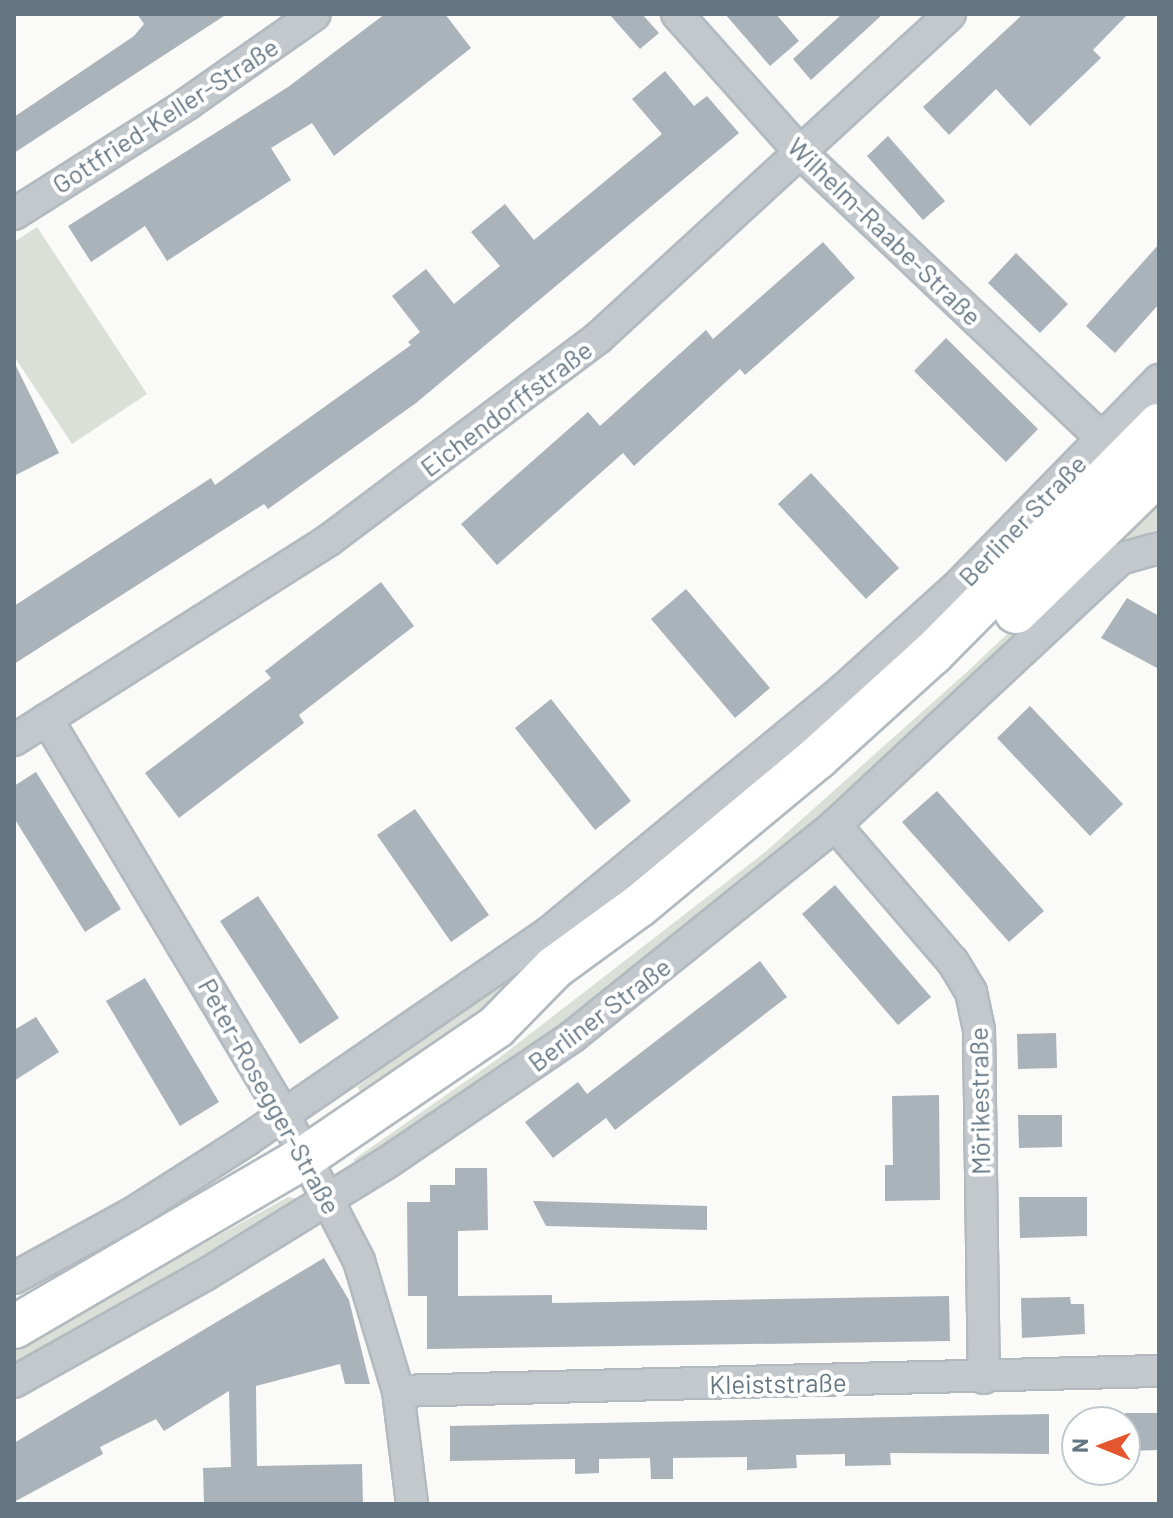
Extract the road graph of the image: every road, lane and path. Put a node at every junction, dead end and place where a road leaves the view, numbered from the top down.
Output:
1 (315, 14) edge
2 (677, 14) edge
3 (950, 14) edge
4 (800, 152) junction
5 (14, 214) edge
6 (1159, 380) edge
7 (1159, 425) edge
8 (1102, 439) junction
9 (1154, 478) edge
10 (1159, 548) edge
11 (47, 719) junction
12 (14, 740) edge
13 (835, 825) junction
14 (496, 1027) junction
15 (284, 1115) junction
16 (307, 1156) junction
17 (330, 1198) junction
18 (14, 1278) edge
19 (14, 1327) edge
20 (1159, 1371) edge
21 (984, 1378) junction
22 (14, 1382) edge
23 (398, 1391) junction
24 (412, 1504) edge

1 - 5 street, Gottfried-Keller-Straße
2 - 4 street, Wilhelm-Raabe-Straße
3 - 4 street, Eichendorffstraße
4 - 8 street, Wilhelm-Raabe-Straße
4 - 11 street, Eichendorffstraße
6 - 8 street, Berliner Straße
7 - 14 main road, Berliner Straße
8 - 15 street, Berliner Straße
9 - 14 main road, Berliner Straße
10 - 13 street, Berliner Straße
11 - 12 street, Eichendorffstraße
11 - 15 street, Peter-Rosegger-Straße
13 - 17 street, Berliner Straße
13 - 21 street, Mörikestraße
14 - 16 main road, Berliner Straße
15 - 16 street, Peter-Rosegger-Straße
15 - 18 street, Berliner Straße
16 - 17 street, Peter-Rosegger-Straße
16 - 19 main road, Berliner Straße
17 - 22 street, Berliner Straße
17 - 23 street, Peter-Rosegger-Straße
20 - 21 street, Kleiststraße
21 - 23 street, Kleiststraße
23 - 24 street, Peter-Rosegger-Straße

